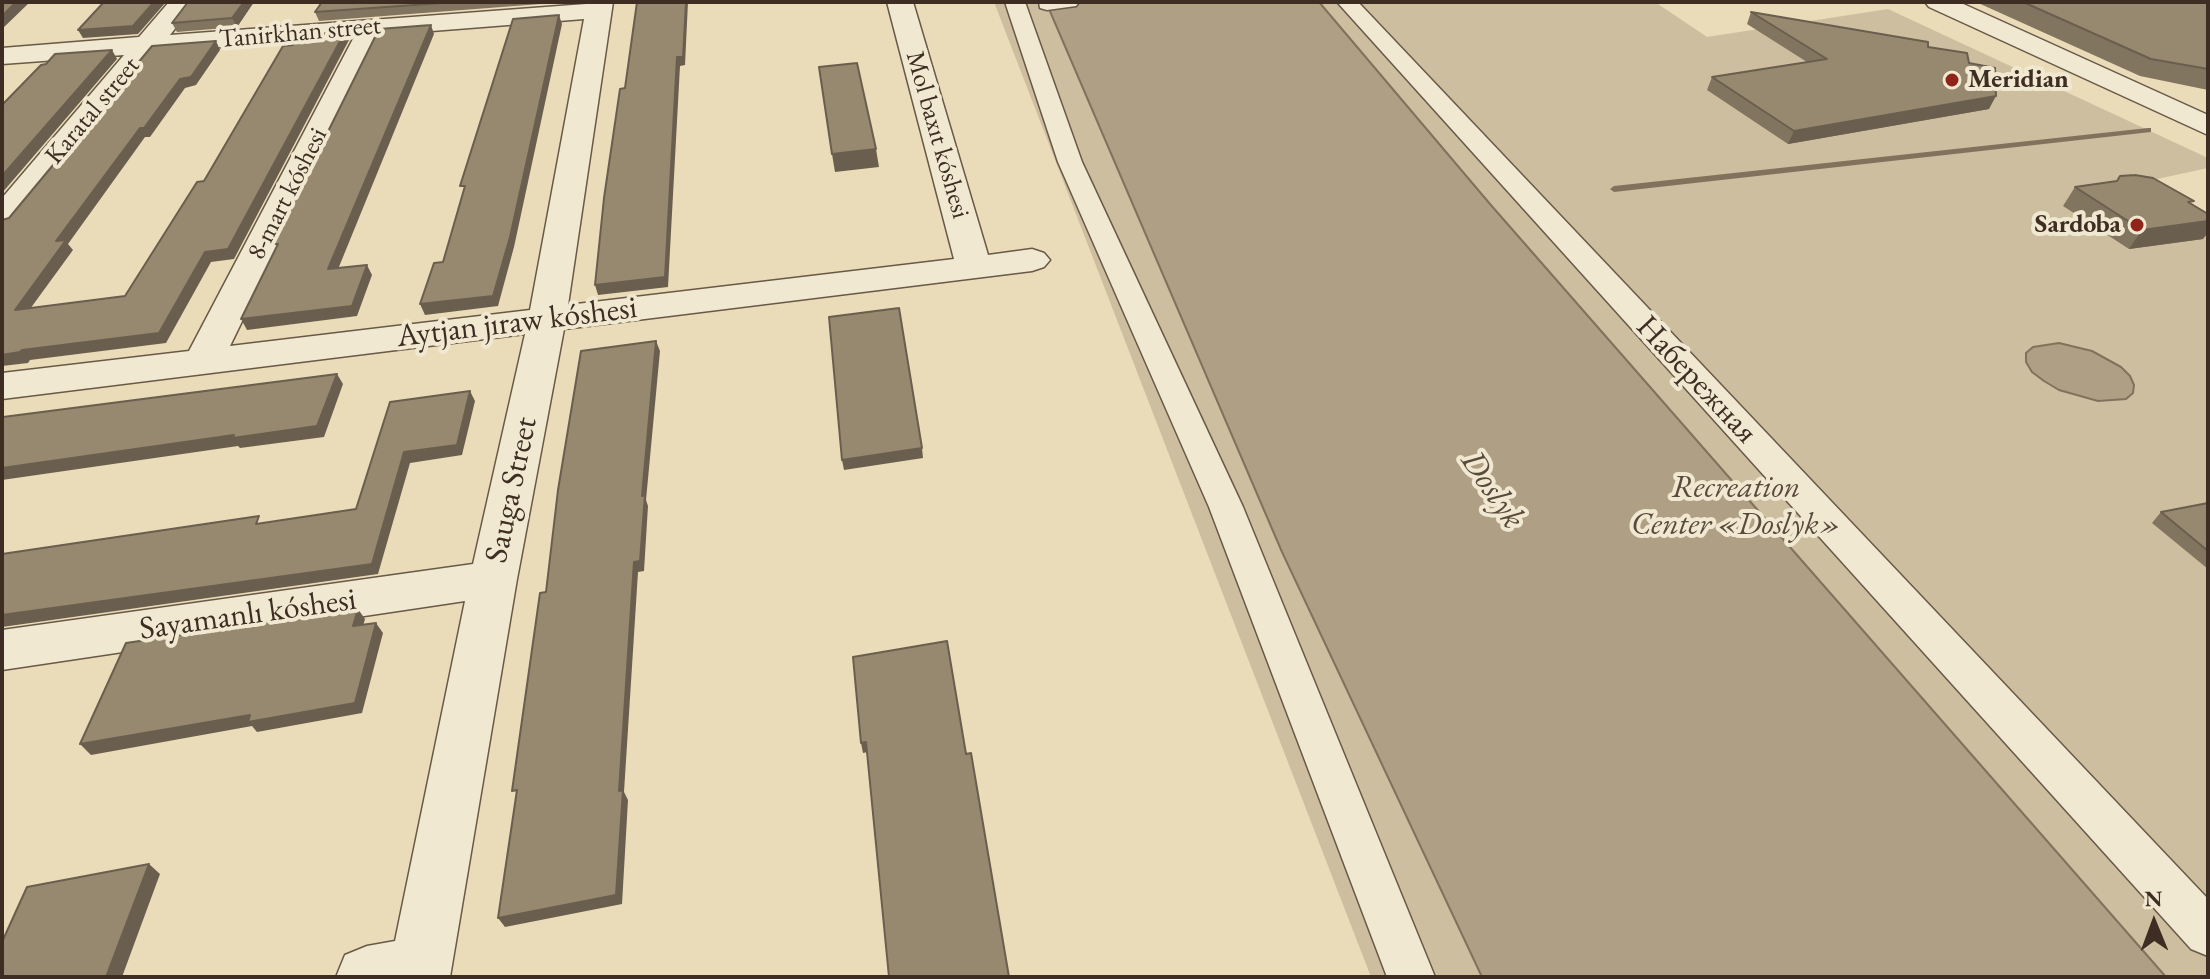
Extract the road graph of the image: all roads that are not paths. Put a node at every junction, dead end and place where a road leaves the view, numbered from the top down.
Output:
1 (183, 2) edge
2 (900, 2) edge
3 (1069, 2) edge
4 (1347, 2) edge
5 (1938, 2) edge
6 (1031, 3) edge
7 (599, 6) edge
8 (372, 27) junction
9 (149, 45) junction
10 (2, 56) edge
11 (2208, 126) edge
12 (2, 219) edge
13 (1032, 260) dead end
14 (974, 267) junction
15 (547, 319) junction
16 (203, 361) junction
17 (2, 386) edge
18 (493, 579) junction
19 (2, 650) edge
20 (2208, 933) edge
21 (402, 973) edge
22 (1411, 977) edge

1 - 9 street, Karatal street
2 - 14 street, Mol baxıt kóshesi
3 - 6 street
4 - 20 street, Набережная
5 - 11 street
6 - 22 street
7 - 8 street, Tanirkhan street
7 - 15 street, Sauga Street
8 - 9 street, Tanirkhan street
8 - 16 street, 8-mart kóshesi
9 - 10 street, Tanirkhan street
9 - 12 street, Karatal street
13 - 14 street, Aytjan jıraw kóshesi
14 - 15 street, Aytjan jıraw kóshesi
15 - 16 street, Aytjan jıraw kóshesi
15 - 18 street, Sauga Street
16 - 17 street, Aytjan jıraw kóshesi
18 - 19 street, Sayamanlı kóshesi
18 - 21 street, Sauga Street

